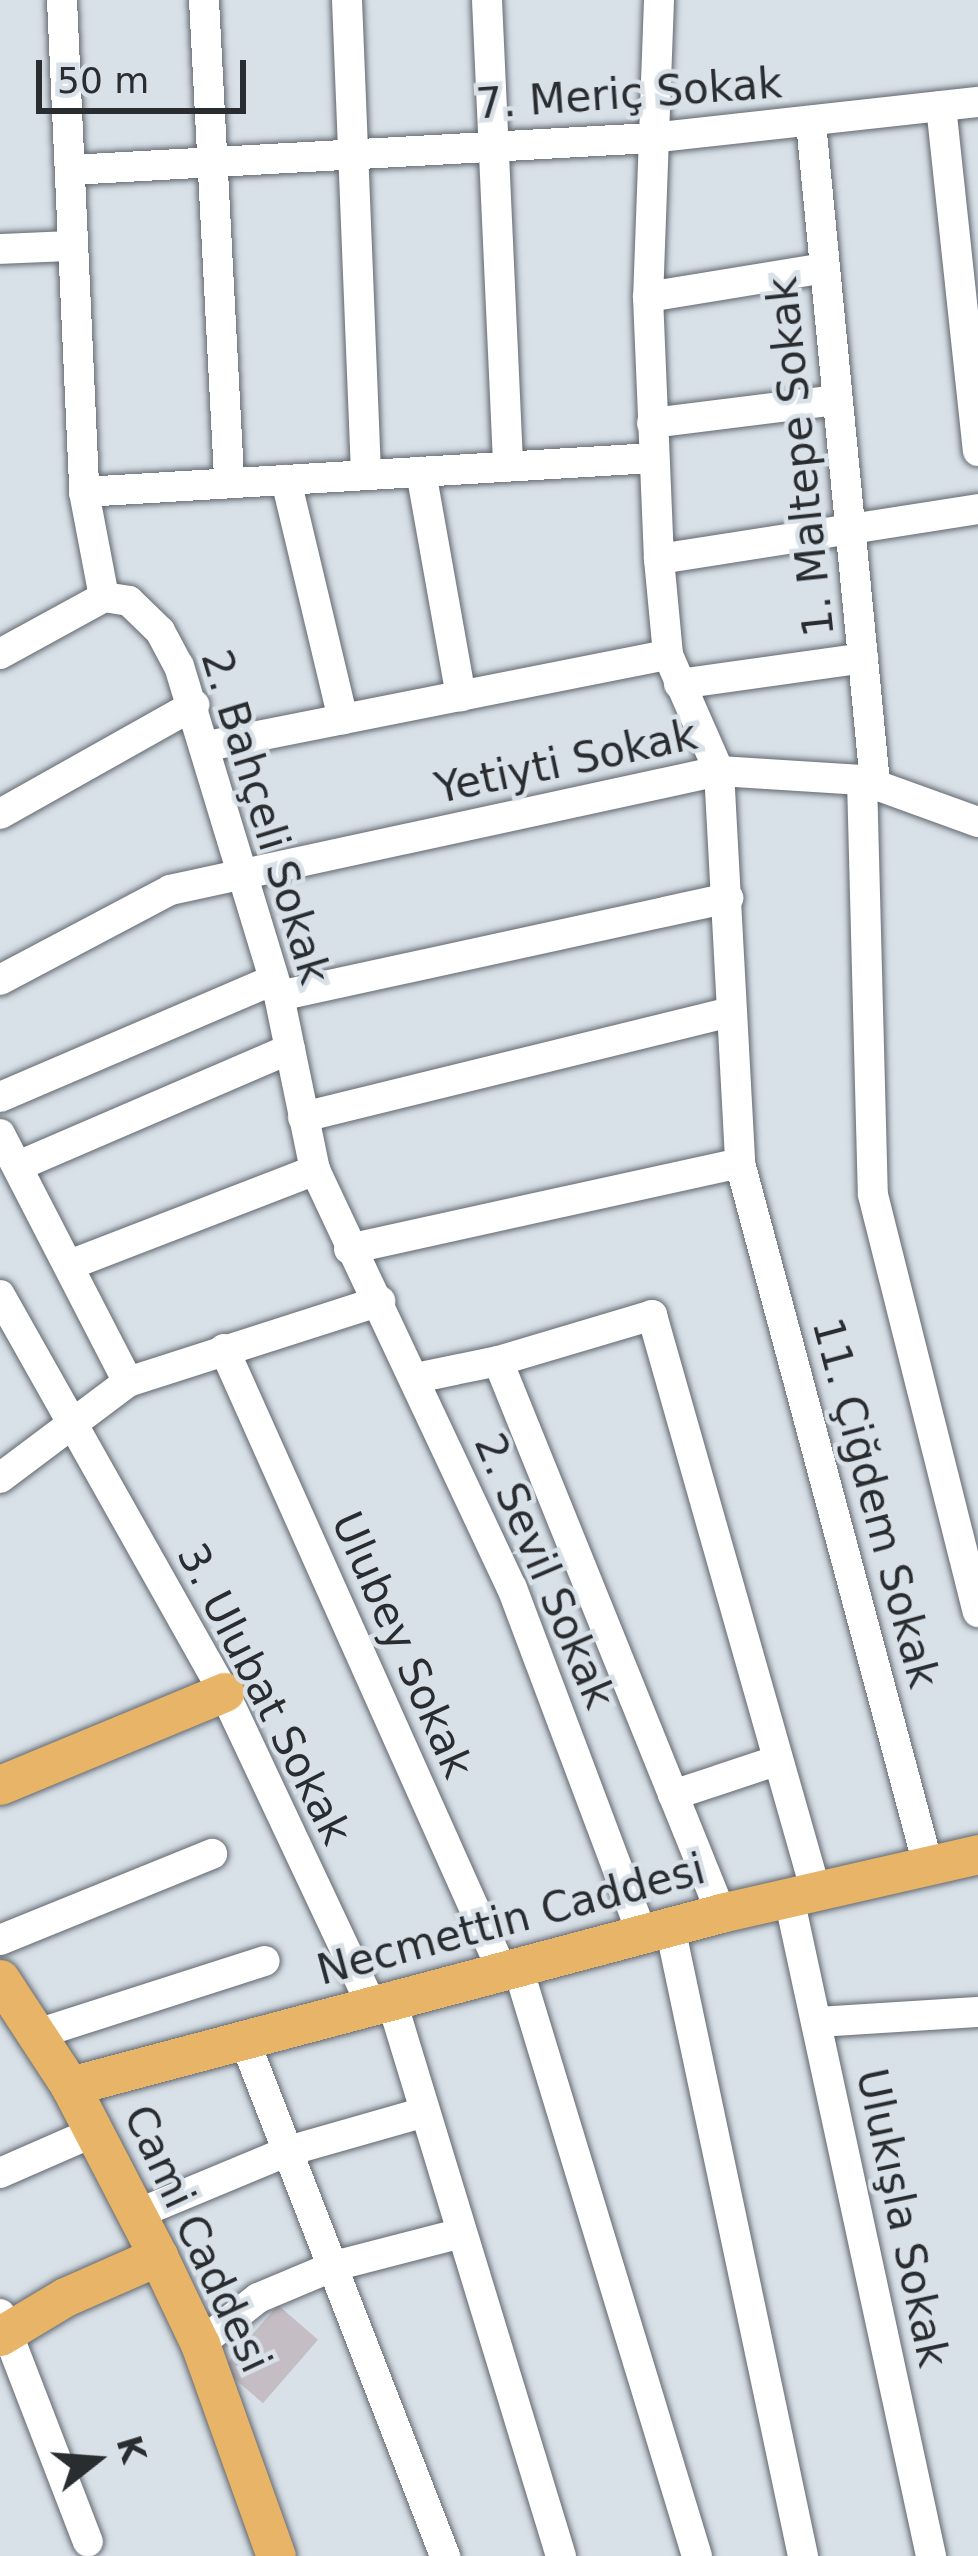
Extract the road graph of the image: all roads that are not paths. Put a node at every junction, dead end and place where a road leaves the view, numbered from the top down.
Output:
1 (62, 0) edge
2 (205, 0) edge
3 (347, 0) edge
4 (487, 0) edge
5 (658, 0) edge
6 (978, 102) edge
7 (940, 106) junction
8 (811, 123) junction
9 (652, 138) junction
10 (494, 147) junction
11 (354, 155) junction
12 (214, 162) junction
13 (70, 170) junction
14 (72, 246) junction
15 (0, 249) edge
16 (825, 268) junction
17 (648, 298) junction
18 (838, 400) junction
19 (652, 422) junction
20 (978, 452) edge
21 (653, 458) junction
22 (508, 466) junction
23 (421, 472) junction
24 (366, 475) junction
25 (286, 480) junction
26 (230, 483) junction
27 (84, 492) junction
28 (978, 509) edge
29 (850, 529) junction
30 (659, 559) junction
31 (104, 597) junction
32 (0, 654) edge
33 (863, 658) junction
34 (674, 669) junction
35 (461, 696) junction
36 (194, 705) junction
37 (343, 719) junction
38 (207, 746) junction
39 (718, 771) junction
40 (869, 781) junction
41 (0, 814) edge
42 (978, 822) edge
43 (240, 875) junction
44 (728, 898) junction
45 (0, 980) edge
46 (276, 988) junction
47 (731, 1012) junction
48 (290, 1049) junction
49 (0, 1097) edge
50 (303, 1117) junction
51 (0, 1134) edge
52 (740, 1163) junction
53 (18, 1166) junction
54 (315, 1170) junction
55 (349, 1249) junction
56 (72, 1264) junction
57 (0, 1295) edge
58 (380, 1301) junction
59 (224, 1348) junction
60 (499, 1361) junction
61 (416, 1378) junction
62 (128, 1382) junction
63 (71, 1425) junction
64 (0, 1478) edge
65 (978, 1612) edge
66 (224, 1692) junction
67 (776, 1760) junction
68 (0, 1785) edge
69 (674, 1795) junction
70 (212, 1854) dead end
71 (978, 1854) edge
72 (928, 1865) junction
73 (802, 1895) junction
74 (721, 1913) junction
75 (656, 1931) junction
76 (0, 1940) edge
77 (265, 1961) dead end
78 (511, 1973) junction
79 (0, 1978) edge
80 (382, 2004) junction
81 (978, 2012) edge
82 (817, 2022) junction
83 (37, 2034) junction
84 (244, 2039) junction
85 (70, 2086) junction
86 (425, 2112) junction
87 (94, 2132) junction
88 (288, 2151) junction
89 (0, 2173) edge
90 (137, 2214) junction
91 (462, 2233) junction
92 (158, 2256) junction
93 (334, 2266) junction
94 (3, 2327) edge
95 (200, 2344) junction
96 (88, 2542) dead end
97 (277, 2556) edge
98 (445, 2556) edge
99 (561, 2556) edge
100 (697, 2556) edge
101 (803, 2556) edge
102 (931, 2556) edge

1 - 13 street
2 - 12 street
3 - 11 street
4 - 10 street
5 - 9 street, 11. Çiğdem Sokak
6 - 7 street, 7. Meriç Sokak
7 - 8 street, 7. Meriç Sokak
7 - 20 street
8 - 9 street, 7. Meriç Sokak
8 - 16 street, 1. Maltepe Sokak
9 - 10 street, 7. Meriç Sokak
9 - 17 street, 11. Çiğdem Sokak
10 - 11 street, 7. Meriç Sokak
10 - 22 street
11 - 12 street, 7. Meriç Sokak
11 - 24 street
12 - 13 street, 7. Meriç Sokak
12 - 26 street
13 - 14 street
14 - 15 street
14 - 27 street
16 - 17 street
16 - 18 street, 1. Maltepe Sokak
17 - 19 street, 11. Çiğdem Sokak
18 - 19 street
18 - 29 street, 1. Maltepe Sokak
19 - 21 street, 11. Çiğdem Sokak
21 - 22 street
21 - 30 street, 11. Çiğdem Sokak
22 - 23 street
23 - 24 street
23 - 35 street
24 - 25 street
25 - 26 street
25 - 37 street
26 - 27 street
27 - 31 street
28 - 29 street
29 - 30 street
29 - 33 street, 1. Maltepe Sokak
30 - 34 street, 11. Çiğdem Sokak
31 - 32 street
31 - 36 street, 2. Bahçeli Sokak
33 - 34 street
33 - 40 street, 1. Maltepe Sokak
34 - 35 street
34 - 39 street, 11. Çiğdem Sokak
35 - 37 street
36 - 38 street, 2. Bahçeli Sokak
36 - 41 street
37 - 38 street
38 - 43 street, 2. Bahçeli Sokak
39 - 40 street, Yetiyti Sokak
39 - 43 street, Yetiyti Sokak
39 - 44 street, 11. Çiğdem Sokak
40 - 42 street, Yetiyti Sokak
40 - 65 street, 1. Maltepe Sokak
43 - 45 street, Yetiyti Sokak
43 - 46 street, 2. Bahçeli Sokak
44 - 46 street
44 - 47 street, 11. Çiğdem Sokak
46 - 48 street, 2. Bahçeli Sokak
46 - 49 street
47 - 50 street
47 - 52 street, 11. Çiğdem Sokak
48 - 50 street, 2. Bahçeli Sokak
48 - 53 street, 2. Bahçeli Sokak
50 - 54 street, 2. Bahçeli Sokak
51 - 53 street
52 - 55 street
52 - 72 street, 11. Çiğdem Sokak
53 - 56 street
54 - 55 street, 2. Bahçeli Sokak
54 - 56 street
55 - 58 street, 2. Sevil Sokak
56 - 62 street
57 - 63 street, 3. Ulubat Sokak
58 - 59 street
58 - 61 street, 2. Sevil Sokak
59 - 62 street
59 - 78 street, Ulubey Sokak
60 - 61 street
60 - 67 street, Ulukışla Sokak
60 - 69 street
61 - 75 street, 2. Sevil Sokak
62 - 63 street
63 - 64 street
63 - 66 street, 3. Ulubat Sokak
66 - 68 main road
66 - 80 street, 3. Ulubat Sokak
67 - 69 street
67 - 73 street, Ulukışla Sokak
69 - 74 street
70 - 76 street
71 - 72 main road, Necmettin Caddesi
72 - 73 main road, Necmettin Caddesi
73 - 74 main road, Necmettin Caddesi
73 - 82 street, Ulukışla Sokak
74 - 75 main road, Necmettin Caddesi
75 - 78 main road, Necmettin Caddesi
75 - 101 street, 2. Sevil Sokak
77 - 83 street
78 - 80 main road, Necmettin Caddesi
78 - 100 street, Ulubey Sokak
79 - 83 main road, Cami Caddesi
80 - 84 main road, Necmettin Caddesi
80 - 86 street, 3. Ulubat Sokak
81 - 82 street
82 - 102 street, Ulukışla Sokak
83 - 85 main road, Cami Caddesi
84 - 85 main road, Necmettin Caddesi
84 - 88 street
85 - 87 main road, Cami Caddesi
86 - 88 street
86 - 91 street, 3. Ulubat Sokak
87 - 89 street
87 - 90 main road, Cami Caddesi
88 - 90 street
88 - 93 street
90 - 92 main road, Cami Caddesi
91 - 93 street
91 - 99 street, 3. Ulubat Sokak
92 - 94 main road
92 - 95 main road, Cami Caddesi
93 - 95 street
93 - 98 street
94 - 96 street
95 - 97 main road, Cami Caddesi

